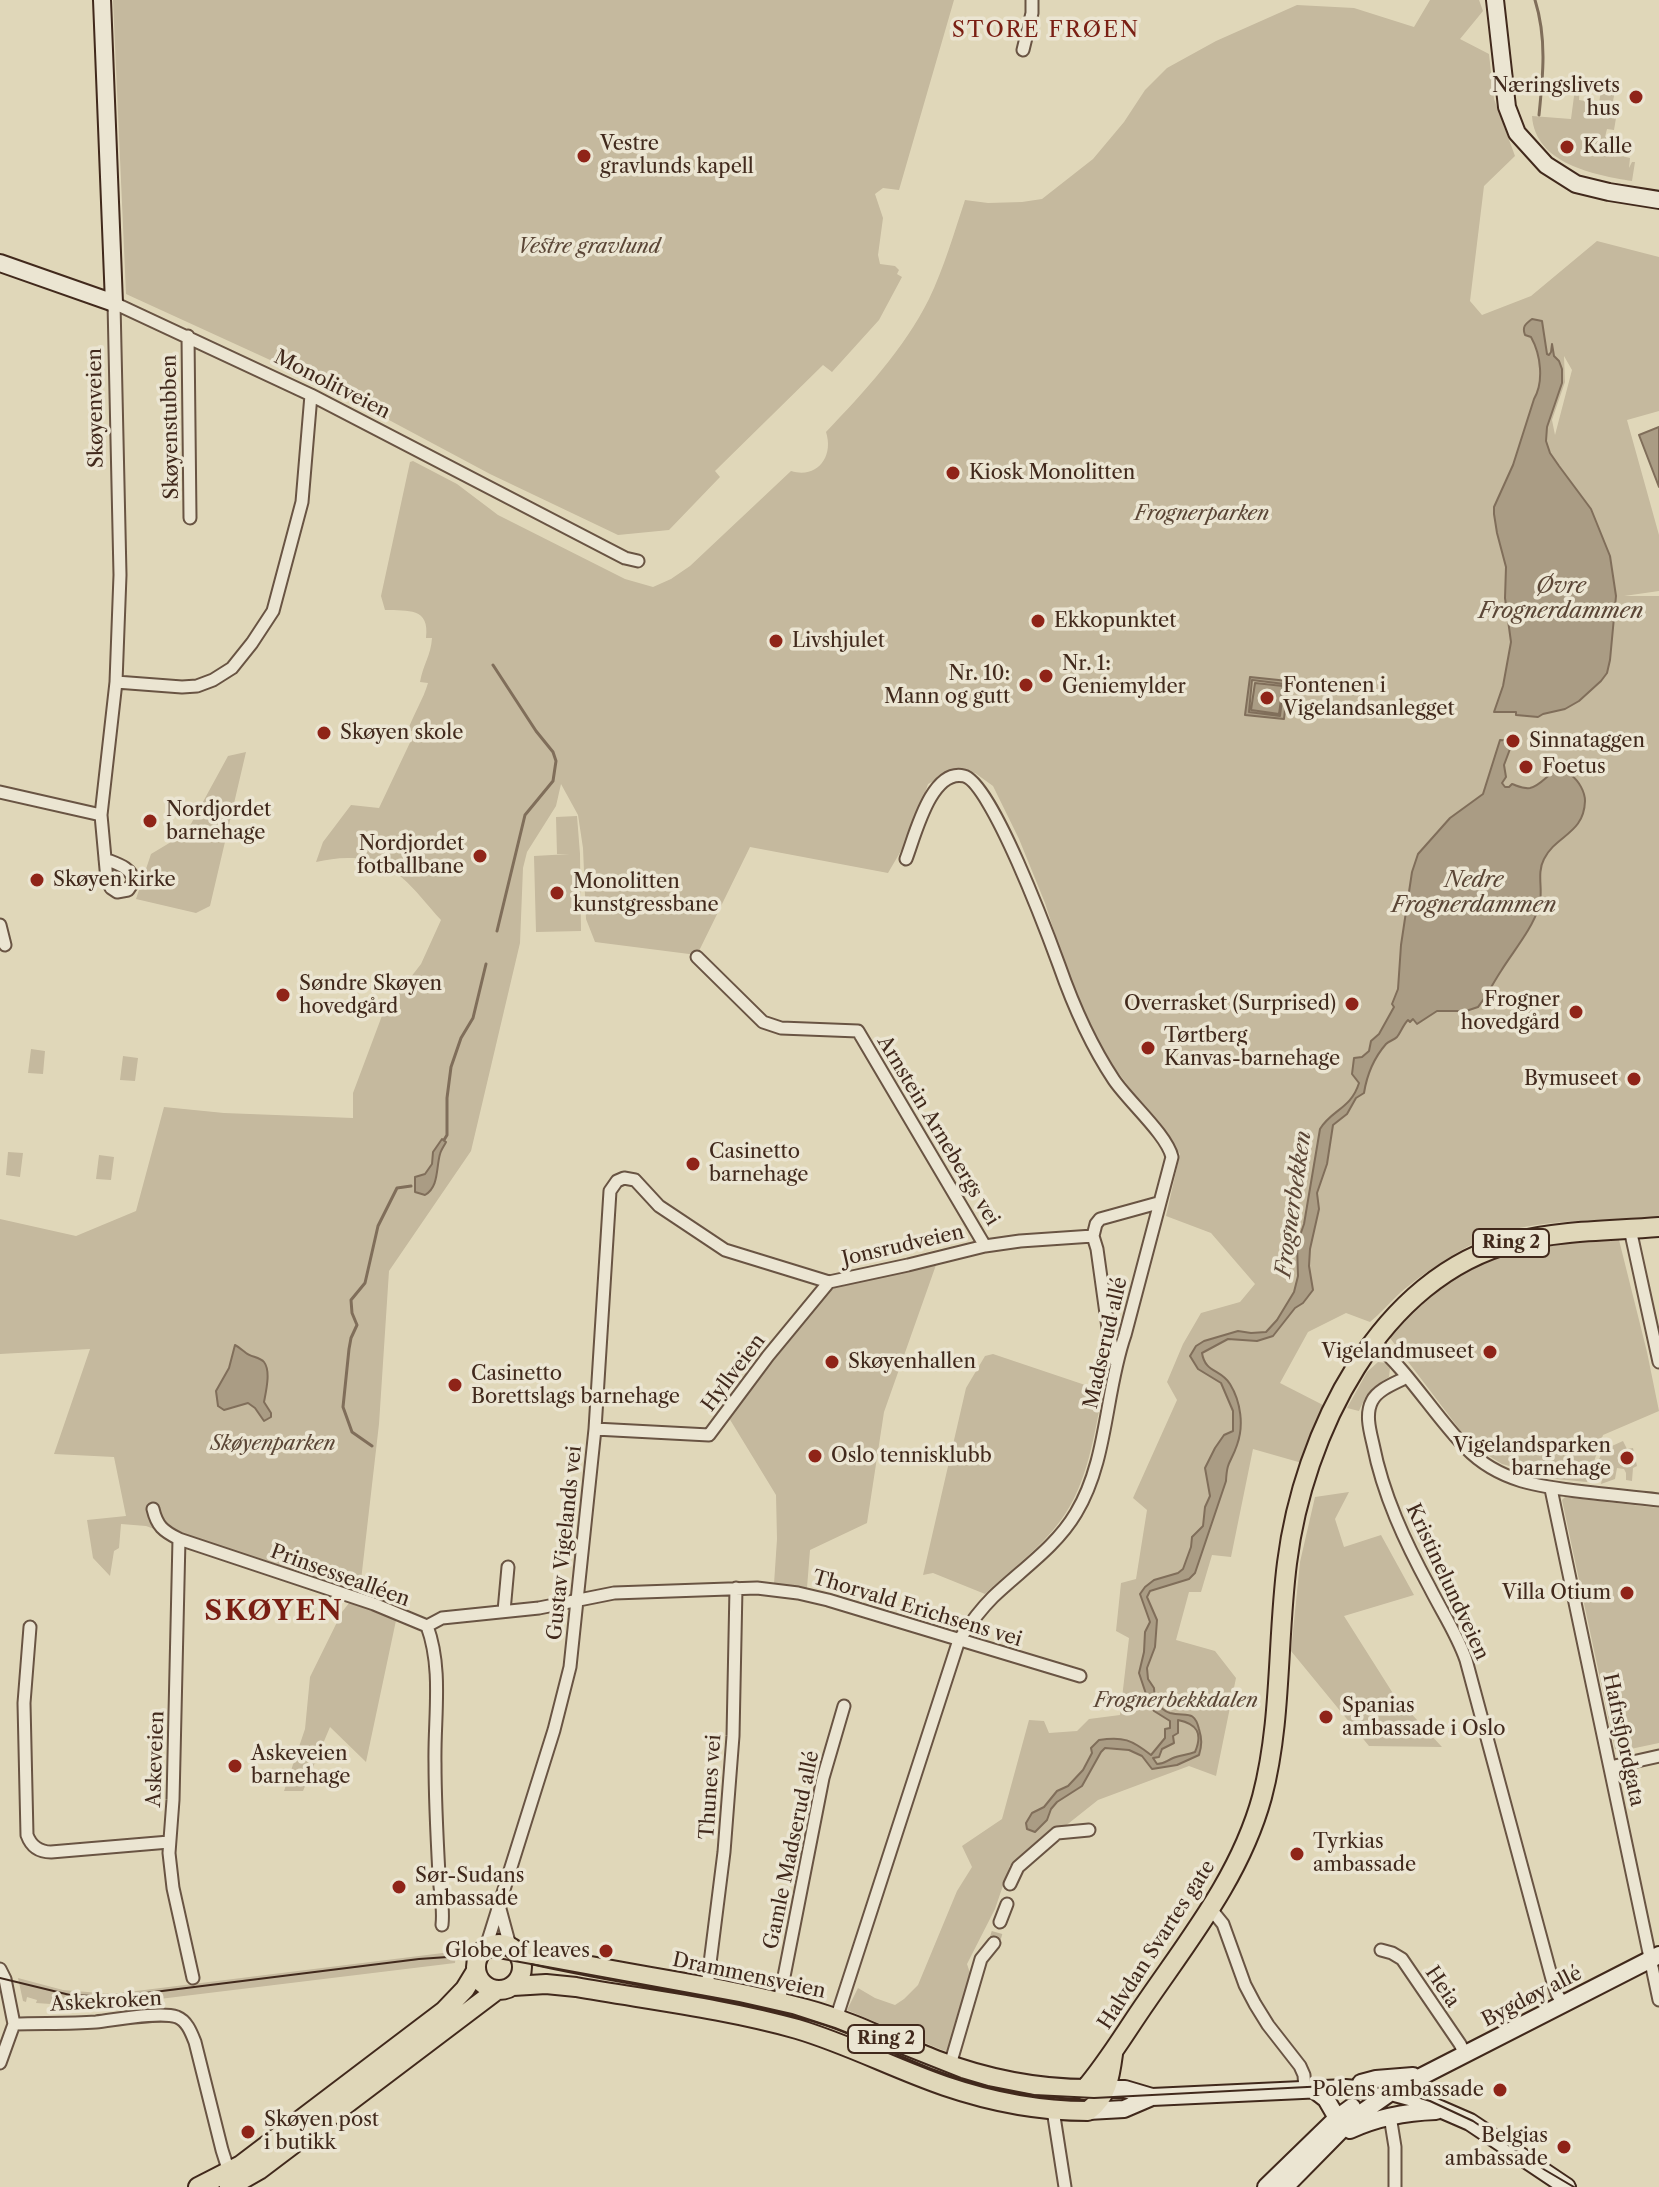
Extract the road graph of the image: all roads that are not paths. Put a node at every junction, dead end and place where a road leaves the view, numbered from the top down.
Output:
1 (102, 0) edge
2 (1032, 0) edge
3 (1495, 0) edge
4 (1505, 0) edge
5 (1023, 50) dead end
6 (1504, 73) junction
7 (1659, 200) edge
8 (0, 263) edge
9 (114, 303) junction
10 (188, 336) junction
11 (311, 395) junction
12 (190, 518) dead end
13 (638, 561) dead end
14 (116, 682) junction
15 (0, 792) edge
16 (101, 815) junction
17 (105, 859) dead end
18 (906, 859) dead end
19 (0, 925) edge
20 (5, 945) dead end
21 (697, 957) dead end
22 (624, 1178) joint
23 (1158, 1203) junction
24 (1659, 1227) edge
25 (1630, 1229) junction
26 (1093, 1236) junction
27 (985, 1246) junction
28 (829, 1282) junction
29 (1373, 1341) junction
30 (1116, 1361) junction
31 (1659, 1362) edge
32 (1407, 1377) junction
33 (595, 1429) junction
34 (1551, 1489) junction
35 (1659, 1500) edge
36 (153, 1509) dead end
37 (179, 1539) junction
38 (508, 1567) dead end
39 (736, 1588) junction
40 (578, 1599) junction
41 (504, 1611) junction
42 (427, 1626) junction
43 (30, 1627) dead end
44 (959, 1640) junction
45 (1080, 1676) dead end
46 (844, 1706) dead end
47 (1659, 1756) edge
48 (1610, 1767) junction
49 (1089, 1830) dead end
50 (169, 1842) junction
51 (1010, 1884) dead end
52 (1007, 1904) dead end
53 (1210, 1908) junction
54 (500, 1909) junction
55 (1000, 1922) tunnel mouth
56 (442, 1925) dead end
57 (994, 1943) tunnel mouth
58 (486, 1947) junction
59 (513, 1948) junction
60 (1381, 1950) dead end
61 (1655, 1957) edge
62 (0, 1969) edge
63 (476, 1971) junction
64 (193, 1978) dead end
65 (707, 1987) junction
66 (505, 1988) junction
67 (1659, 2000) edge
68 (779, 2002) junction
69 (1563, 2004) junction
70 (836, 2019) junction
71 (14, 2024) junction
72 (1113, 2054) junction
73 (1465, 2054) junction
74 (0, 2063) edge
75 (950, 2065) junction
76 (1423, 2075) junction
77 (1345, 2088) junction
78 (1107, 2089) junction
79 (1309, 2089) junction
80 (1084, 2090) junction
81 (1391, 2092) junction
82 (1152, 2097) junction
83 (1053, 2110) junction
84 (1088, 2111) junction
85 (1446, 2111) junction
86 (1390, 2116) junction
87 (1337, 2118) junction
88 (1334, 2138) junction
89 (229, 2179) edge
90 (198, 2187) edge
91 (1065, 2187) edge
92 (1266, 2187) edge
93 (1285, 2187) edge
94 (1395, 2187) edge
95 (1567, 2187) edge

1 - 9 street, Skøyenveien
2 - 5 street
3 - 6 street
4 - 6 street
6 - 7 street
8 - 9 street, Monolitveien
9 - 10 street, Monolitveien
9 - 14 street, Skøyenveien
10 - 11 street, Monolitveien
10 - 12 street, Skøyenstubben
11 - 13 street, Monolitveien
11 - 14 street
14 - 16 street, Skøyenveien
15 - 16 street
16 - 17 street, Skøyenveien
18 - 23 street, Madserud allé
19 - 20 street
21 - 27 street, Arnstein Arnebergs vei
22 - 28 street, Jonsrudveien
22 - 33 street, Gustav Vigelands vei
23 - 26 street
23 - 30 street, Madserud allé
24 - 25 main road, Halvdan Svartes gate / Ring 2
25 - 29 main road, Halvdan Svartes gate / Ring 2
25 - 31 street
26 - 27 street, Jonsrudveien
26 - 30 street
27 - 28 street, Jonsrudveien
28 - 33 street, Hyllveien
29 - 32 street
29 - 53 main road, Halvdan Svartes gate / Ring 2
30 - 44 street, Madserud allé
32 - 34 street
32 - 69 street, Kristinelundveien
33 - 40 street, Gustav Vigelands vei
34 - 35 street
34 - 48 street, Hafrsfjordgata
36 - 37 street, Prinsessealléen
37 - 42 street, Prinsessealléen
37 - 50 street, Askeveien
38 - 41 street
39 - 40 street, Thorvald Erichsens vei
39 - 44 street, Thorvald Erichsens vei
39 - 65 street, Thunes vei
40 - 41 street, Thorvald Erichsens vei
40 - 54 street, Gustav Vigelands vei
41 - 42 street, Thorvald Erichsens vei
42 - 56 street, Prinsessealléen
43 - 50 street
44 - 45 street, Thorvald Erichsens vei
44 - 70 street, Madserud allé
46 - 68 street, Gamle Madserud allé
47 - 48 street
48 - 61 street, Hafrsfjordgata
49 - 51 street
50 - 64 street, Askeveien
52 - 55 street
53 - 72 main road, Halvdan Svartes gate / Ring 2
53 - 79 street
54 - 58 street, Gustav Vigelands vei
54 - 59 street, Gustav Vigelands vei
57 - 75 street
58 - 59 main road
58 - 63 main road
59 - 65 main road, Drammensveien / Ring 2
59 - 66 main road
60 - 73 street, Heia
61 - 67 street, Hafrsfjordgata
61 - 69 street, Bygdøy allé
62 - 71 street
63 - 66 main road
63 - 89 main road
65 - 68 main road, Drammensveien / Ring 2
66 - 83 main road, Drammensveien / Ring 2
66 - 89 main road
68 - 70 main road, Drammensveien / Ring 2
69 - 73 street, Bygdøy allé
70 - 75 main road, Drammensveien / Ring 2
71 - 74 street
71 - 89 street, Askekroken
72 - 78 main road, Halvdan Svartes gate / Ring 2
72 - 80 main road, Halvdan Svartes gate / Ring 2
73 - 76 street, Bygdøy allé
75 - 80 main road, Drammensveien / Ring 2
76 - 77 street, Bygdøy allé
76 - 81 street, Bygdøy allé
77 - 79 street, Drammensveien
77 - 81 street, Drammensveien
78 - 80 main road, Drammensveien / Ring 2
78 - 82 street, Drammensveien
78 - 84 main road
79 - 82 street, Drammensveien
79 - 87 street
81 - 85 street, Drammensveien
81 - 87 street, Bygdøy allé
81 - 88 street, Bygdøy allé
82 - 84 street, Drammensveien
83 - 84 main road, Drammensveien / Ring 2
83 - 91 street
85 - 86 street
85 - 95 street, Drammensveien
86 - 88 street
86 - 94 street
87 - 92 street, Bygdøy allé
88 - 93 street, Bygdøy allé
89 - 90 main road

